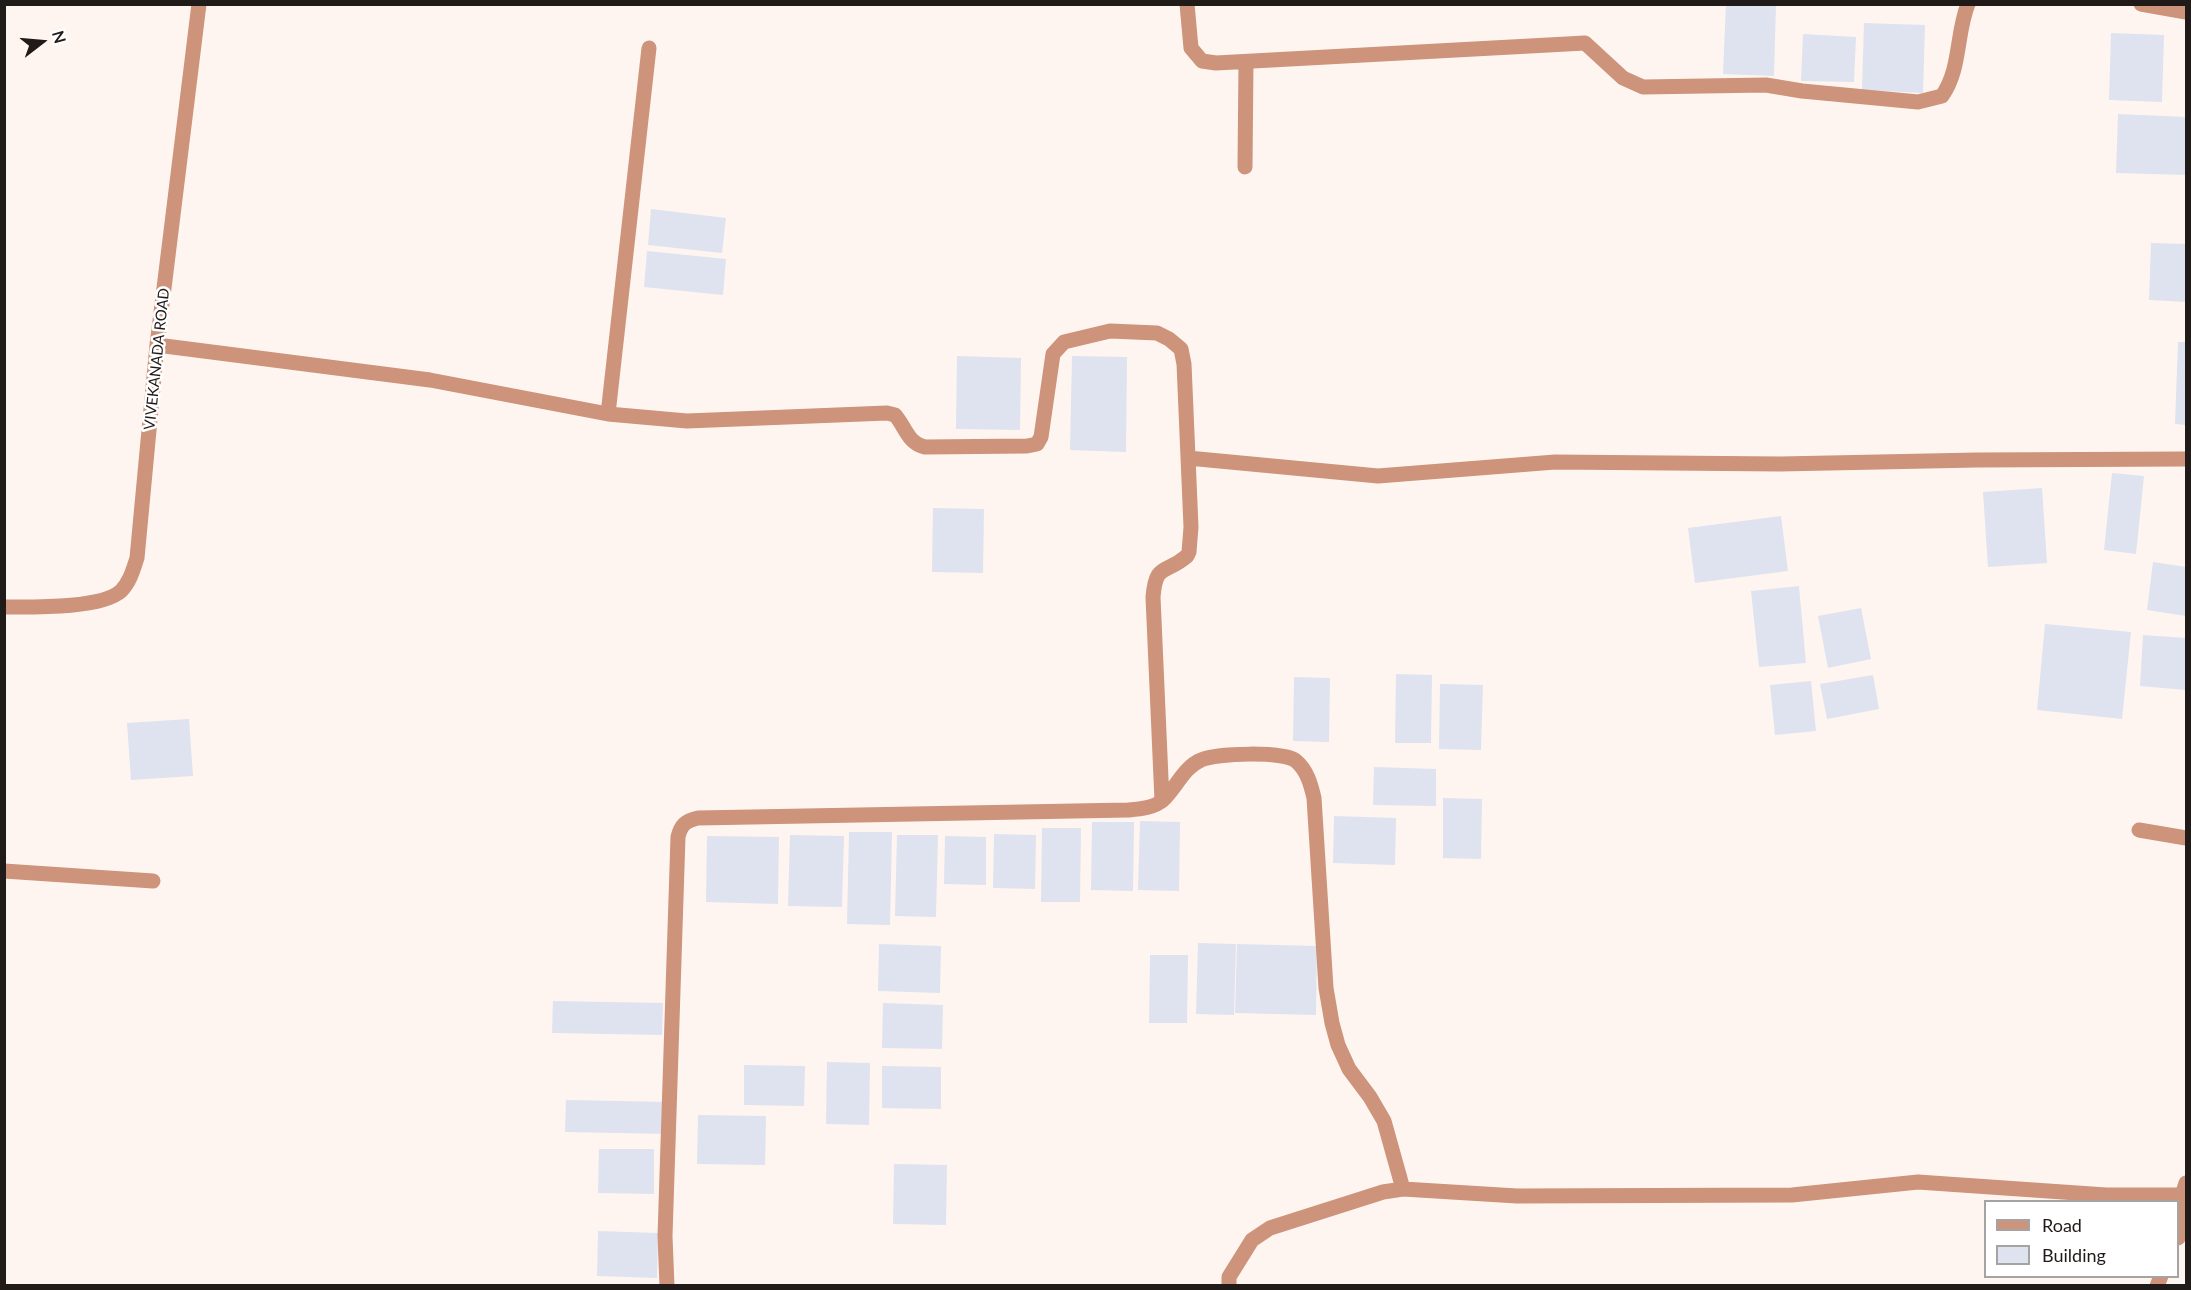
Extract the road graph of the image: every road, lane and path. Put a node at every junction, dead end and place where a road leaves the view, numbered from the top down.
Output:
1 (199, 4) edge
2 (1187, 4) edge
3 (1968, 4) edge
4 (2141, 4) edge
5 (2187, 12) edge
6 (649, 48) dead end
7 (1246, 62) junction
8 (1245, 167) dead end
9 (157, 345) junction
10 (608, 414) junction
11 (1188, 458) junction
12 (2187, 459) edge
13 (4, 607) edge
14 (1162, 801) junction
15 (2139, 830) dead end
16 (2187, 838) edge
17 (4, 871) edge
18 (153, 881) dead end
19 (1403, 1189) junction
20 (2184, 1189) edge
21 (2179, 1230) edge
22 (667, 1286) edge
23 (1229, 1286) edge

1 - 9 street, VIVEKANADA ROAD
2 - 7 street
3 - 7 street
4 - 5 street
6 - 10 street
7 - 8 street
9 - 10 street
9 - 13 street, VIVEKANADA ROAD
10 - 11 street
11 - 12 street
11 - 14 street
14 - 19 street
14 - 22 street
15 - 16 street
17 - 18 street
19 - 20 street
19 - 23 street
20 - 21 street

